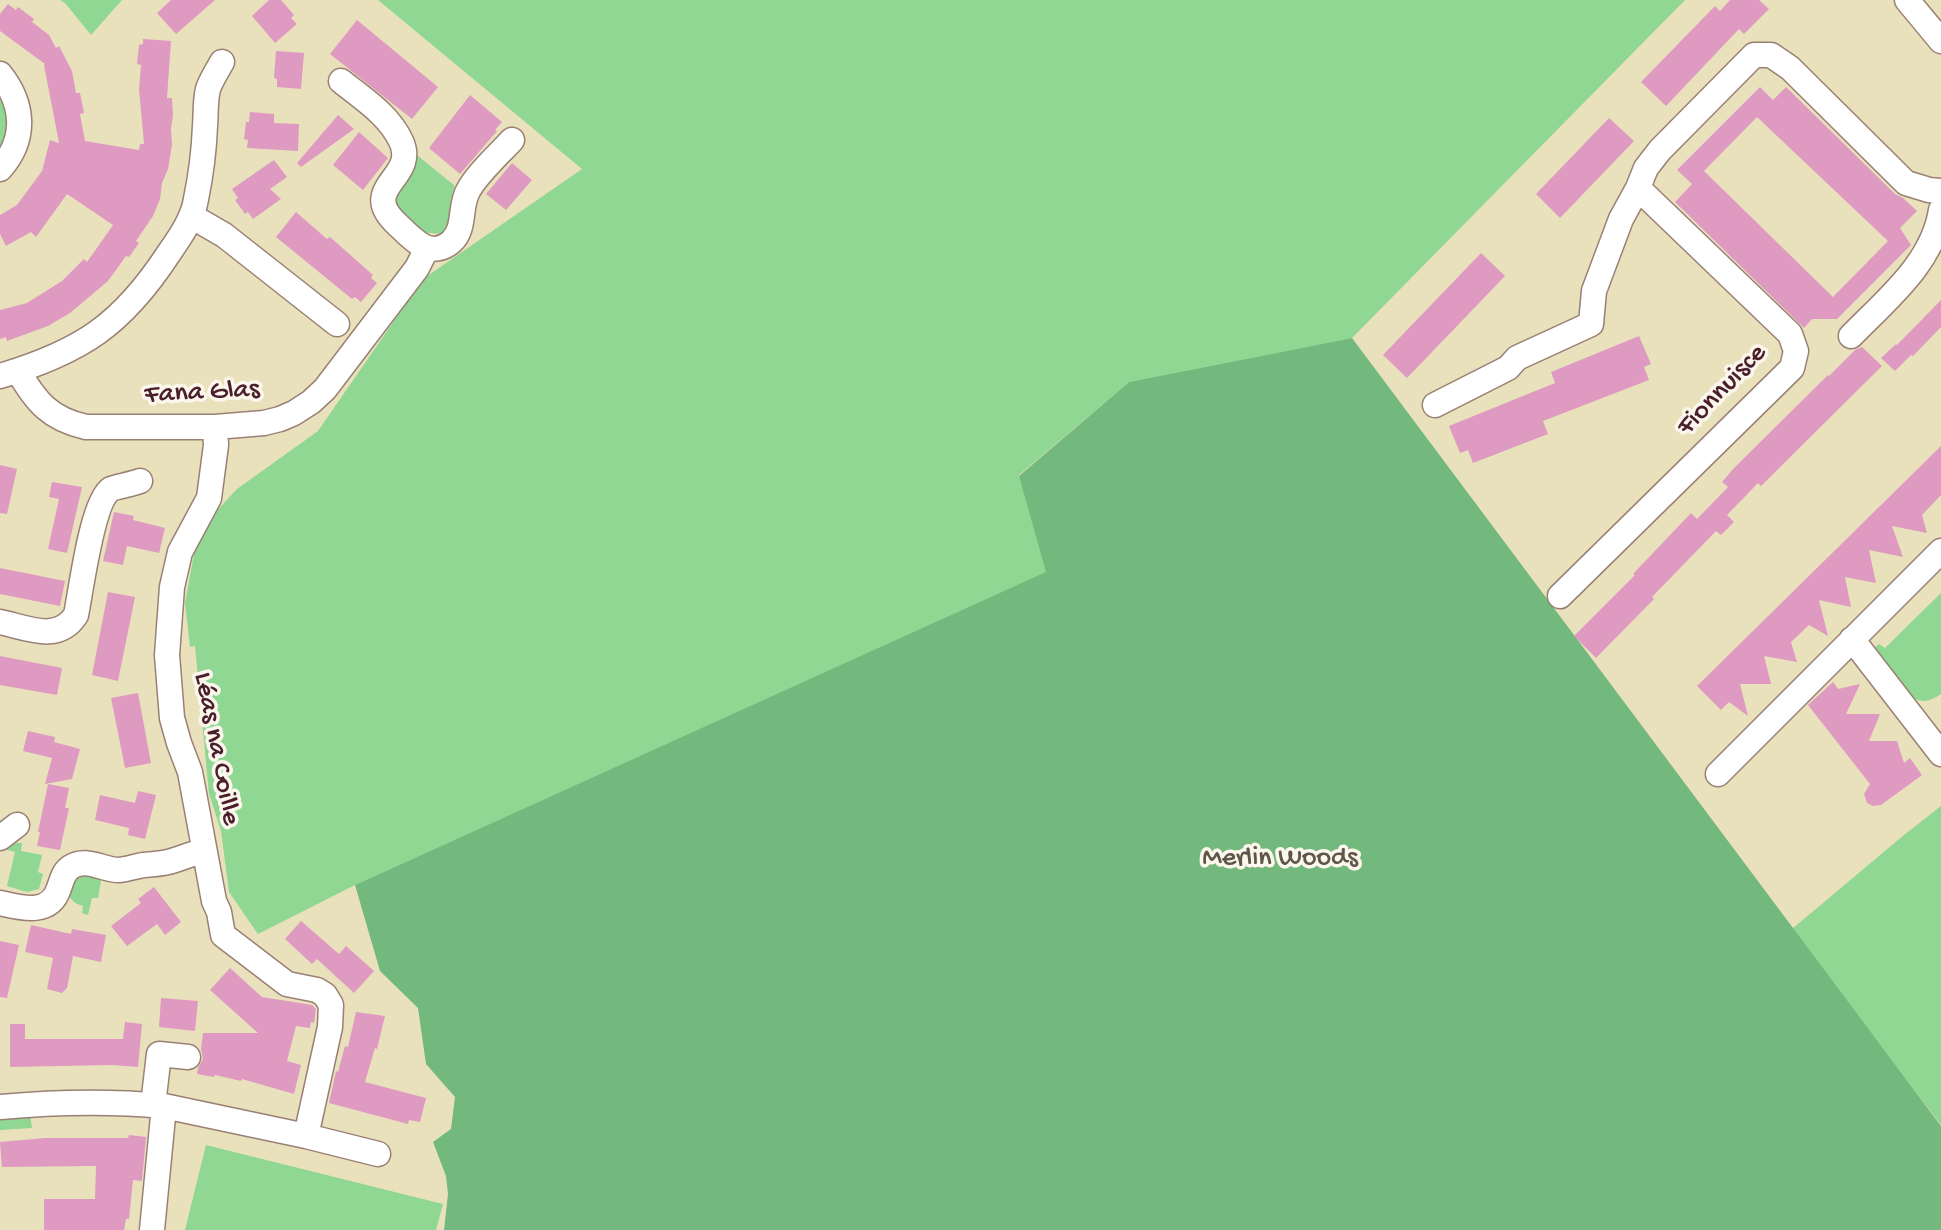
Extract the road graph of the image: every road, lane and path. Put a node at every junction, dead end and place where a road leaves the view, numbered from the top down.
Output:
1 (1907, 0) edge
2 (1941, 41) edge
3 (222, 62) dead end
4 (0, 74) edge
5 (341, 81) dead end
6 (512, 140) dead end
7 (0, 169) edge
8 (1638, 188) junction
9 (1941, 191) edge
10 (1941, 210) edge
11 (191, 216) junction
12 (427, 248) junction
13 (337, 324) dead end
14 (1851, 336) dead end
15 (9, 374) edge
16 (1435, 405) dead end
17 (215, 427) junction
18 (140, 481) dead end
19 (1941, 551) edge
20 (1560, 596) dead end
21 (0, 622) edge
22 (1852, 639) junction
23 (1941, 754) edge
24 (1718, 774) dead end
25 (204, 851) junction
26 (0, 903) edge
27 (188, 1057) dead end
28 (159, 1106) junction
29 (0, 1107) edge
30 (306, 1136) junction
31 (378, 1154) dead end
32 (152, 1230) edge

1 - 2 street
3 - 11 street, Fana Glas
4 - 7 street
5 - 12 street
6 - 12 street, Fana Glas
8 - 9 street
8 - 16 street
8 - 20 street, Fionnuisce
10 - 14 street
11 - 13 street
11 - 15 street, Fana Glas
12 - 17 street, Fana Glas
15 - 17 street, Fana Glas
17 - 25 street, Léas na Coille
18 - 21 street
19 - 22 street
22 - 23 street
22 - 24 street
25 - 26 street, Léas na Coille
25 - 30 street, Léas na Coille
27 - 28 street
28 - 29 street
28 - 30 street
28 - 32 street
30 - 31 street

